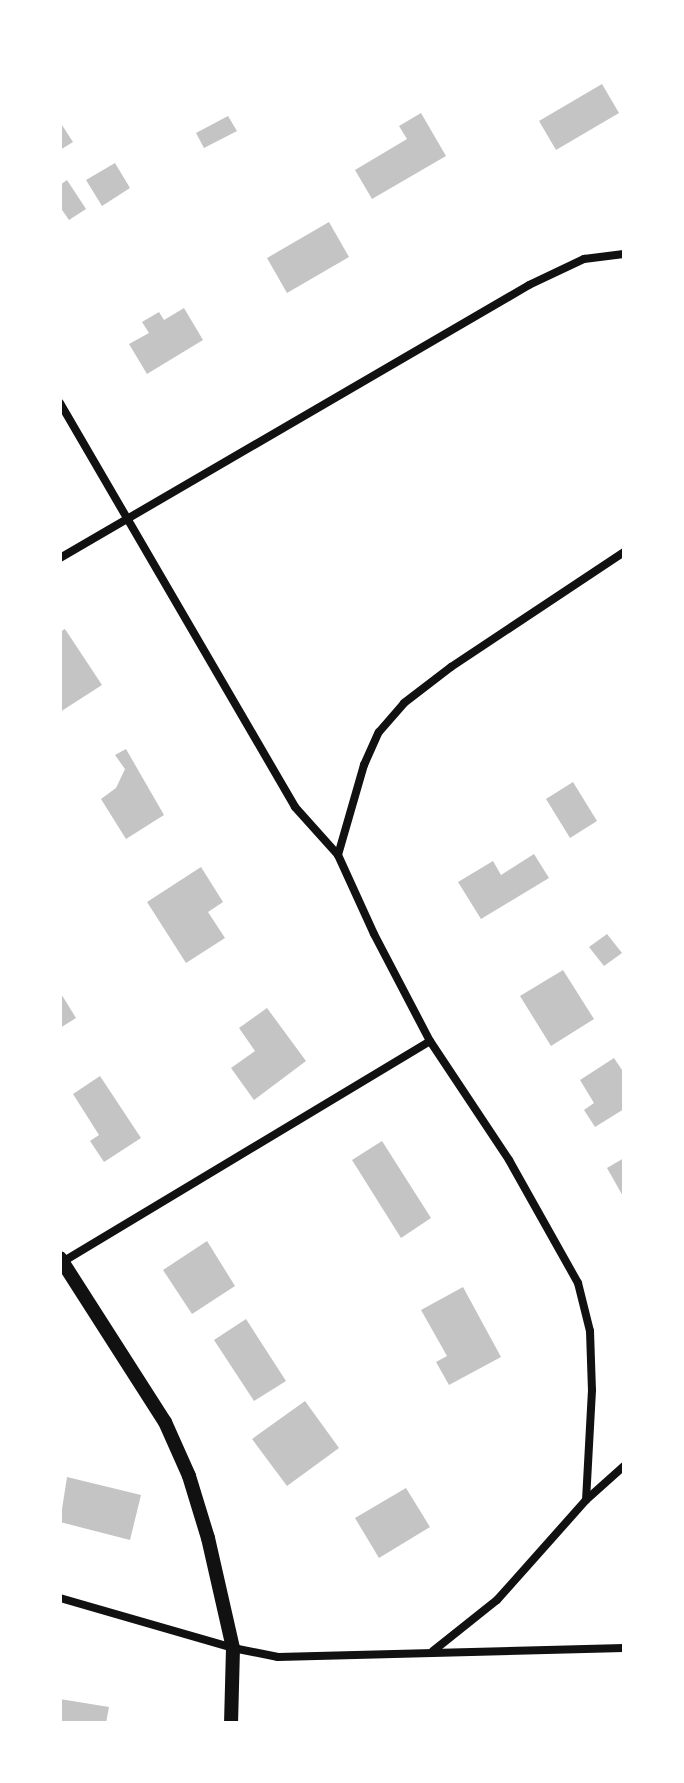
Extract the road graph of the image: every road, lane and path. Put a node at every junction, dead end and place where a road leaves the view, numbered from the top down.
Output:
1 (624, 254) edge
2 (60, 403) edge
3 (127, 519) junction
4 (624, 552) edge
5 (60, 558) edge
6 (338, 855) junction
7 (430, 1041) junction
8 (61, 1258) edge
9 (624, 1466) edge
10 (586, 1500) junction
11 (60, 1598) edge
12 (233, 1648) junction
13 (624, 1648) edge
14 (433, 1651) junction
15 (231, 1723) edge

1 - 3 street
2 - 3 street
3 - 5 street
3 - 6 street
4 - 6 street
6 - 7 street
7 - 8 street
7 - 10 street
8 - 12 street
9 - 10 street
10 - 14 street
11 - 12 street
12 - 14 street
12 - 15 street
13 - 14 street

